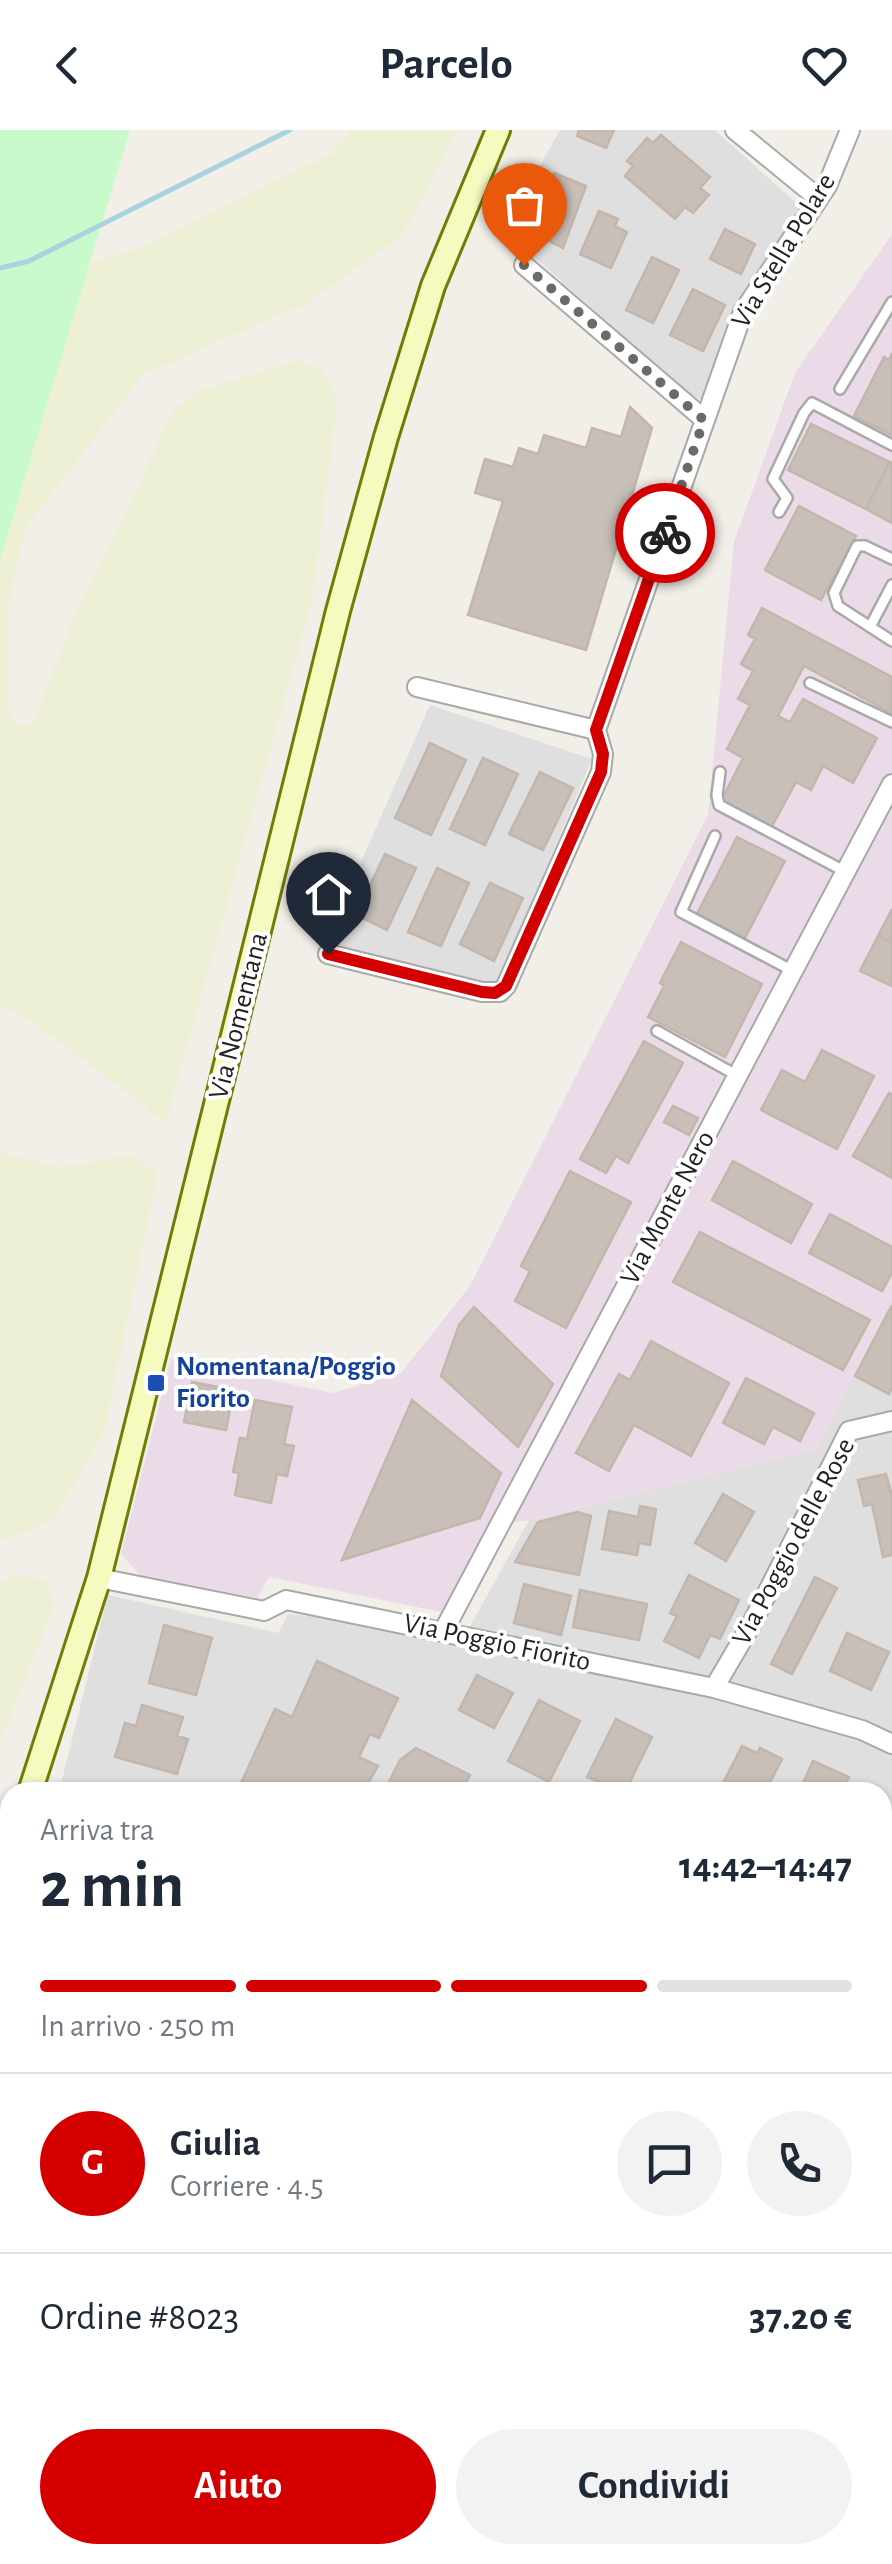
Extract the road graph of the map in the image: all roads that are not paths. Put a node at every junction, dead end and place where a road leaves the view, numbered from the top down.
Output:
1 (498, 130) edge
2 (735, 130) edge
3 (850, 130) edge
4 (818, 198) junction
5 (524, 265) dead end
6 (892, 302) edge
7 (840, 389) dead end
8 (704, 420) junction
9 (892, 445) edge
10 (779, 512) dead end
11 (892, 559) edge
12 (892, 585) edge
13 (870, 628) junction
14 (892, 641) edge
15 (810, 683) dead end
16 (417, 687) dead end
17 (892, 722) edge
18 (596, 730) junction
19 (720, 772) dead end
20 (892, 784) edge
21 (715, 836) dead end
22 (846, 872) junction
23 (328, 954) dead end
24 (793, 971) junction
25 (658, 1031) dead end
26 (738, 1076) junction
27 (892, 1421) edge
28 (99, 1578) junction
29 (444, 1632) junction
30 (714, 1688) junction
31 (892, 1744) edge
32 (33, 1782) edge

1 - 28 street, Via Nomentana
2 - 4 street
3 - 4 street, Via Stella Polare
4 - 8 street, Via Stella Polare
5 - 8 street
6 - 7 lane
8 - 18 street, Via Stella Polare
9 - 10 lane
11 - 13 lane
12 - 13 lane
13 - 14 lane
15 - 17 lane
16 - 18 street
18 - 23 street, Via Stella Polare
19 - 22 lane
20 - 22 street, Via Monte Nero
21 - 24 lane
22 - 24 street, Via Monte Nero
24 - 26 street, Via Monte Nero
25 - 26 lane
26 - 29 street, Via Monte Nero
27 - 30 street, Via Poggio delle Rose
28 - 29 street, Via Poggio Fiorito
28 - 32 street, Via Nomentana
29 - 30 street, Via Poggio Fiorito
30 - 31 street, Via Poggio Fiorito

